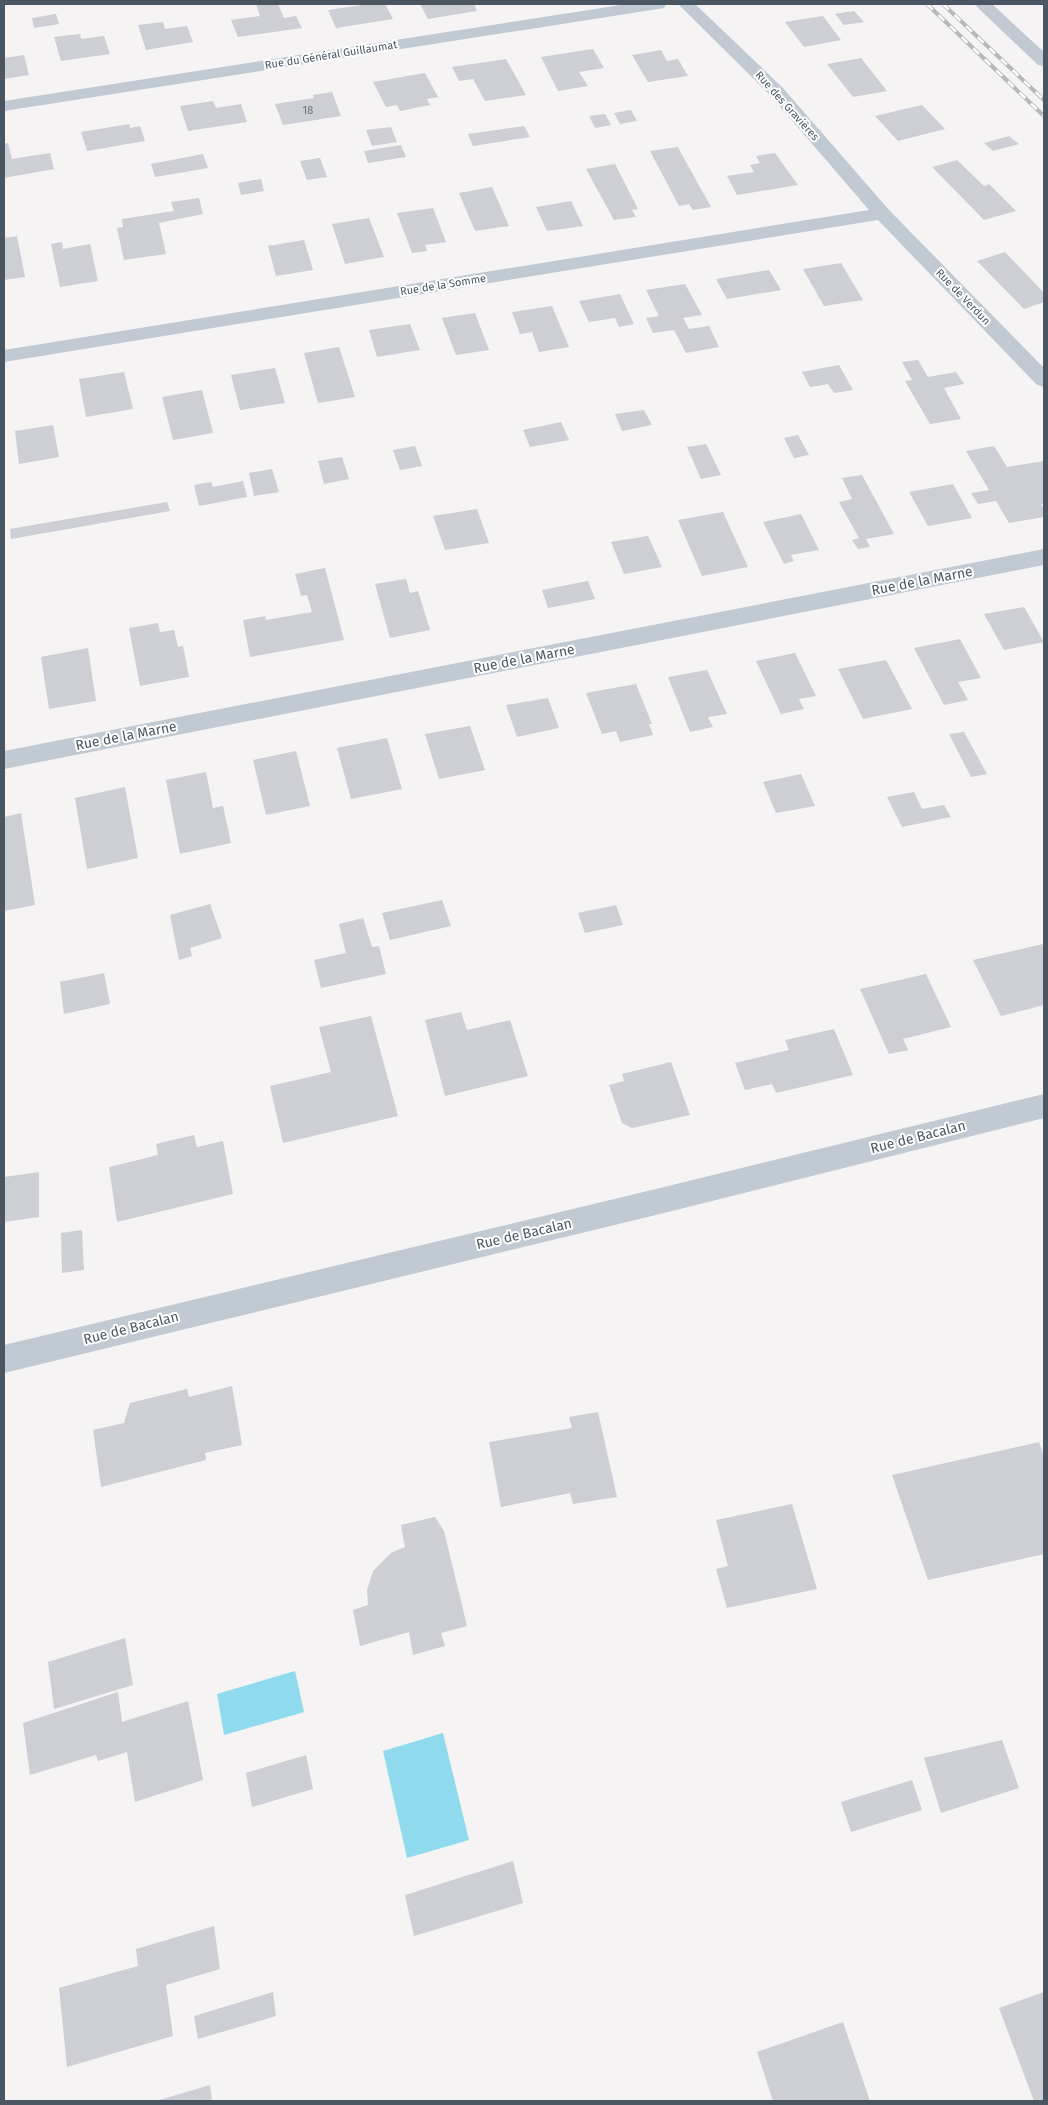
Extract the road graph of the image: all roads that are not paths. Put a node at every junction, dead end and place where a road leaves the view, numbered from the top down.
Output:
1 (658, 4) edge
2 (686, 4) edge
3 (982, 4) edge
4 (1044, 61) edge
5 (4, 106) edge
6 (882, 214) junction
7 (4, 356) edge
8 (1044, 380) edge
9 (1044, 557) edge
10 (4, 760) edge
11 (1044, 1106) edge
12 (4, 1359) edge

1 - 5 street, Rue du Général Guillaumat
2 - 6 street, Rue des Gravières
3 - 4 street
6 - 7 street, Rue de la Somme
6 - 8 street, Rue de Verdun
9 - 10 street, Rue de la Marne
11 - 12 street, Rue de Bacalan

